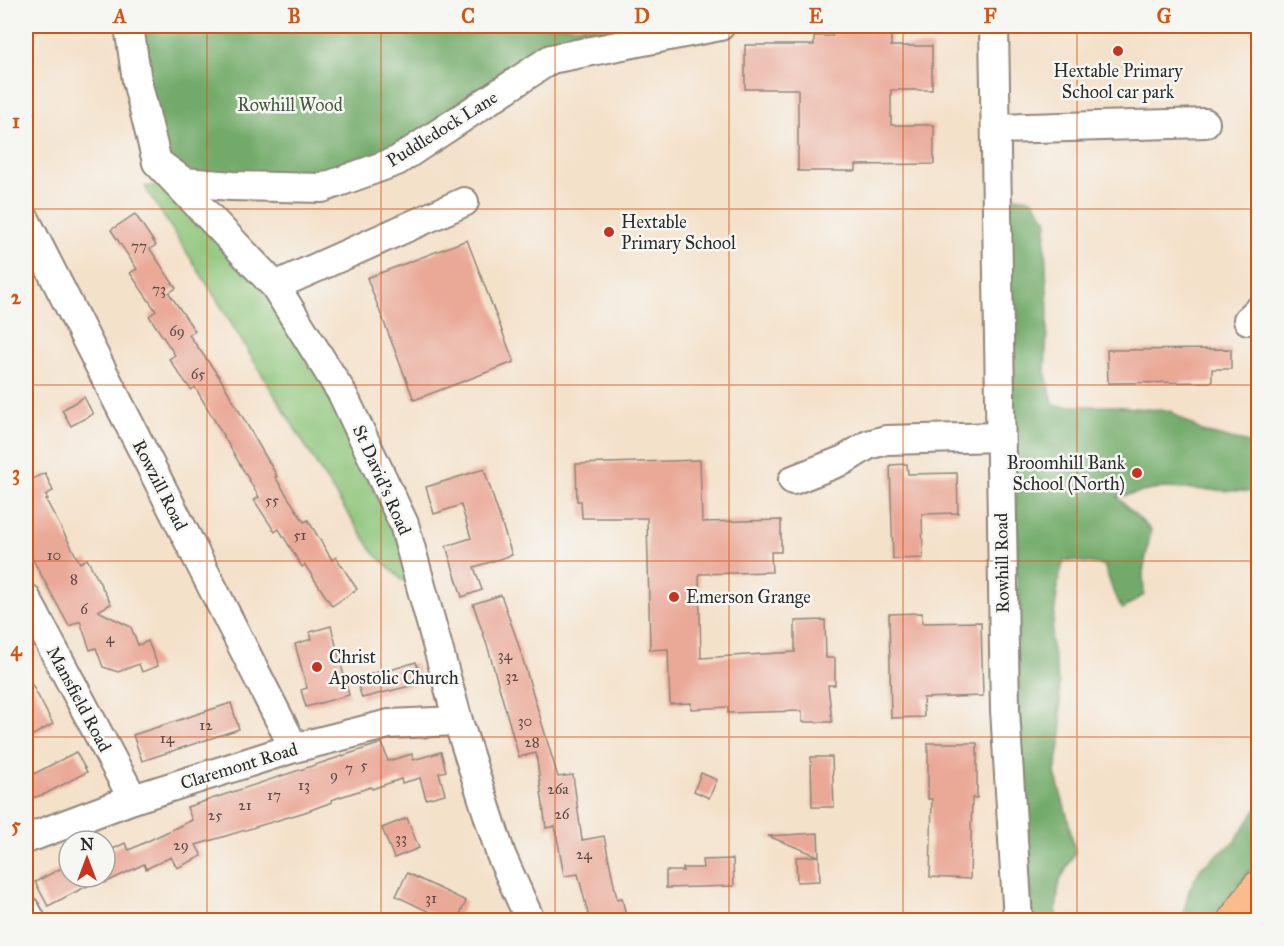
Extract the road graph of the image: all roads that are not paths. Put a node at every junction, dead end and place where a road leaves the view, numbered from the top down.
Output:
1 (129, 26) edge
2 (720, 26) edge
3 (994, 26) edge
4 (1205, 123) dead end
5 (996, 129) junction
6 (157, 162) junction
7 (464, 202) dead end
8 (26, 221) edge
9 (275, 286) junction
10 (1000, 437) junction
11 (793, 480) dead end
12 (26, 598) edge
13 (458, 720) junction
14 (294, 748) junction
15 (133, 799) junction
16 (26, 839) edge
17 (1258, 888) edge
18 (26, 911) edge
19 (32, 921) edge
20 (530, 921) edge
21 (1018, 921) edge
22 (1234, 921) edge

1 - 6 street
2 - 6 street, Puddledock Lane
3 - 5 street, Rowhill Road
4 - 5 street
5 - 10 street, Rowhill Road
6 - 9 street, St David's Road
7 - 9 street
8 - 14 street, Rowzill Road
9 - 13 street, St David's Road
10 - 11 street
10 - 21 street, Rowhill Road
12 - 15 street, Mansfield Road
13 - 14 street, Claremont Road
13 - 20 street, St David's Road
14 - 15 street, Claremont Road
15 - 16 street, Claremont Road
17 - 22 main road
18 - 19 street

